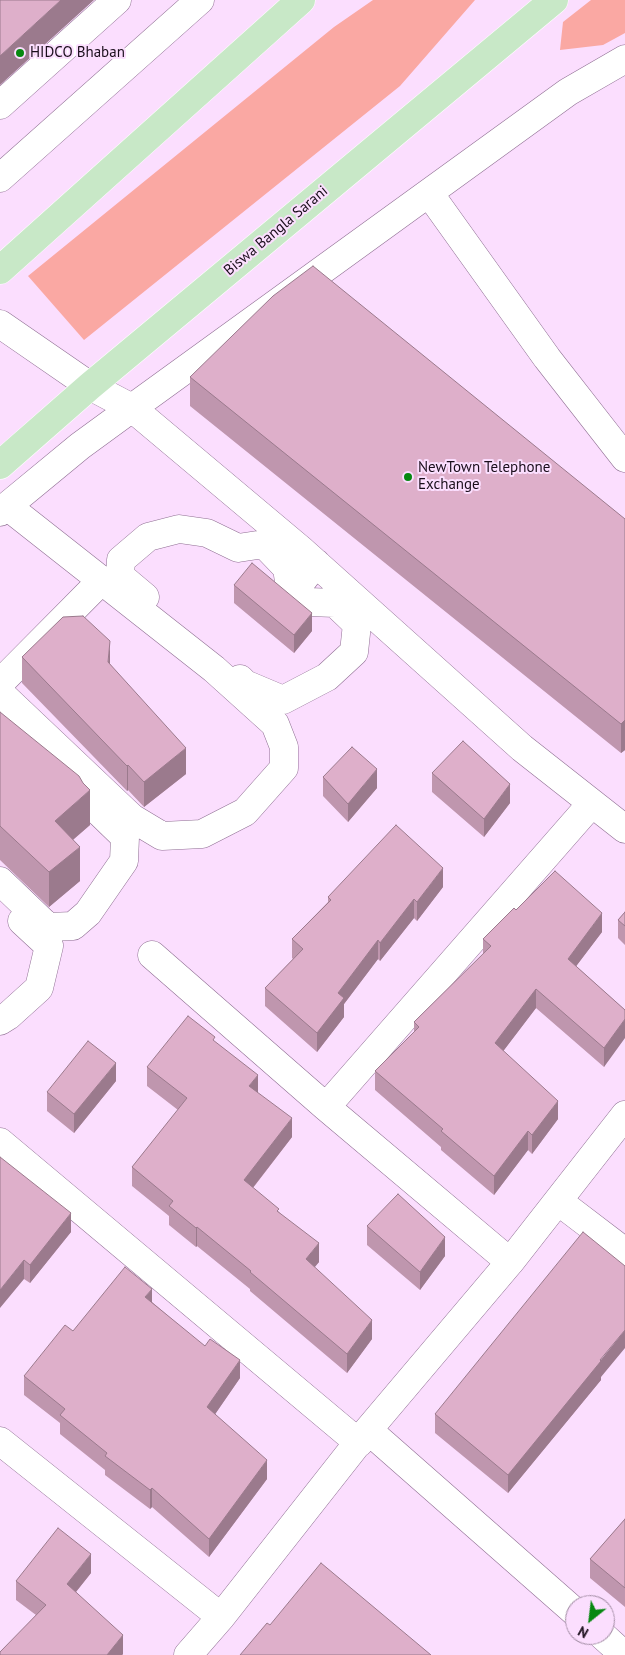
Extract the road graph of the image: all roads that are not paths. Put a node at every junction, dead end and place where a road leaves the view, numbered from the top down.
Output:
1 (117, 0) edge
2 (200, 0) edge
3 (301, 0) edge
4 (548, 2) edge
5 (625, 60) edge
6 (0, 106) edge
7 (0, 178) edge
8 (429, 193) junction
9 (0, 270) edge
10 (0, 324) edge
11 (90, 386) junction
12 (132, 408) junction
13 (625, 458) edge
14 (0, 464) edge
15 (3, 509) edge
16 (316, 563) junction
17 (100, 580) junction
18 (291, 595) junction
19 (0, 683) edge
20 (0, 693) edge
21 (0, 716) edge
22 (592, 803) junction
23 (625, 829) edge
24 (0, 881) edge
25 (0, 902) edge
26 (152, 955) dead end
27 (0, 1021) edge
28 (326, 1107) junction
29 (625, 1115) edge
30 (0, 1142) edge
31 (558, 1201) junction
32 (625, 1252) edge
33 (510, 1262) junction
34 (364, 1436) junction
35 (0, 1441) edge
36 (565, 1604) edge
37 (221, 1617) junction
38 (613, 1645) edge
39 (623, 1654) dead end
40 (188, 1655) edge

1 - 6 street
2 - 7 street
3 - 9 main road
4 - 11 main road, Biswa Bangla Sarani
5 - 8 street
8 - 12 street
8 - 13 street
10 - 11 street
11 - 12 street
11 - 14 main road, Biswa Bangla Sarani
12 - 15 street
12 - 16 street
15 - 17 street
16 - 18 street
16 - 22 street
17 - 19 street
17 - 20 street
18 - 18 street
21 - 24 street
22 - 23 street
22 - 28 street
25 - 27 street
26 - 28 street
28 - 33 street
29 - 31 street
30 - 34 street
31 - 32 street
31 - 33 street
33 - 34 street
34 - 36 street
34 - 37 street
35 - 37 street
37 - 40 street
38 - 39 street

